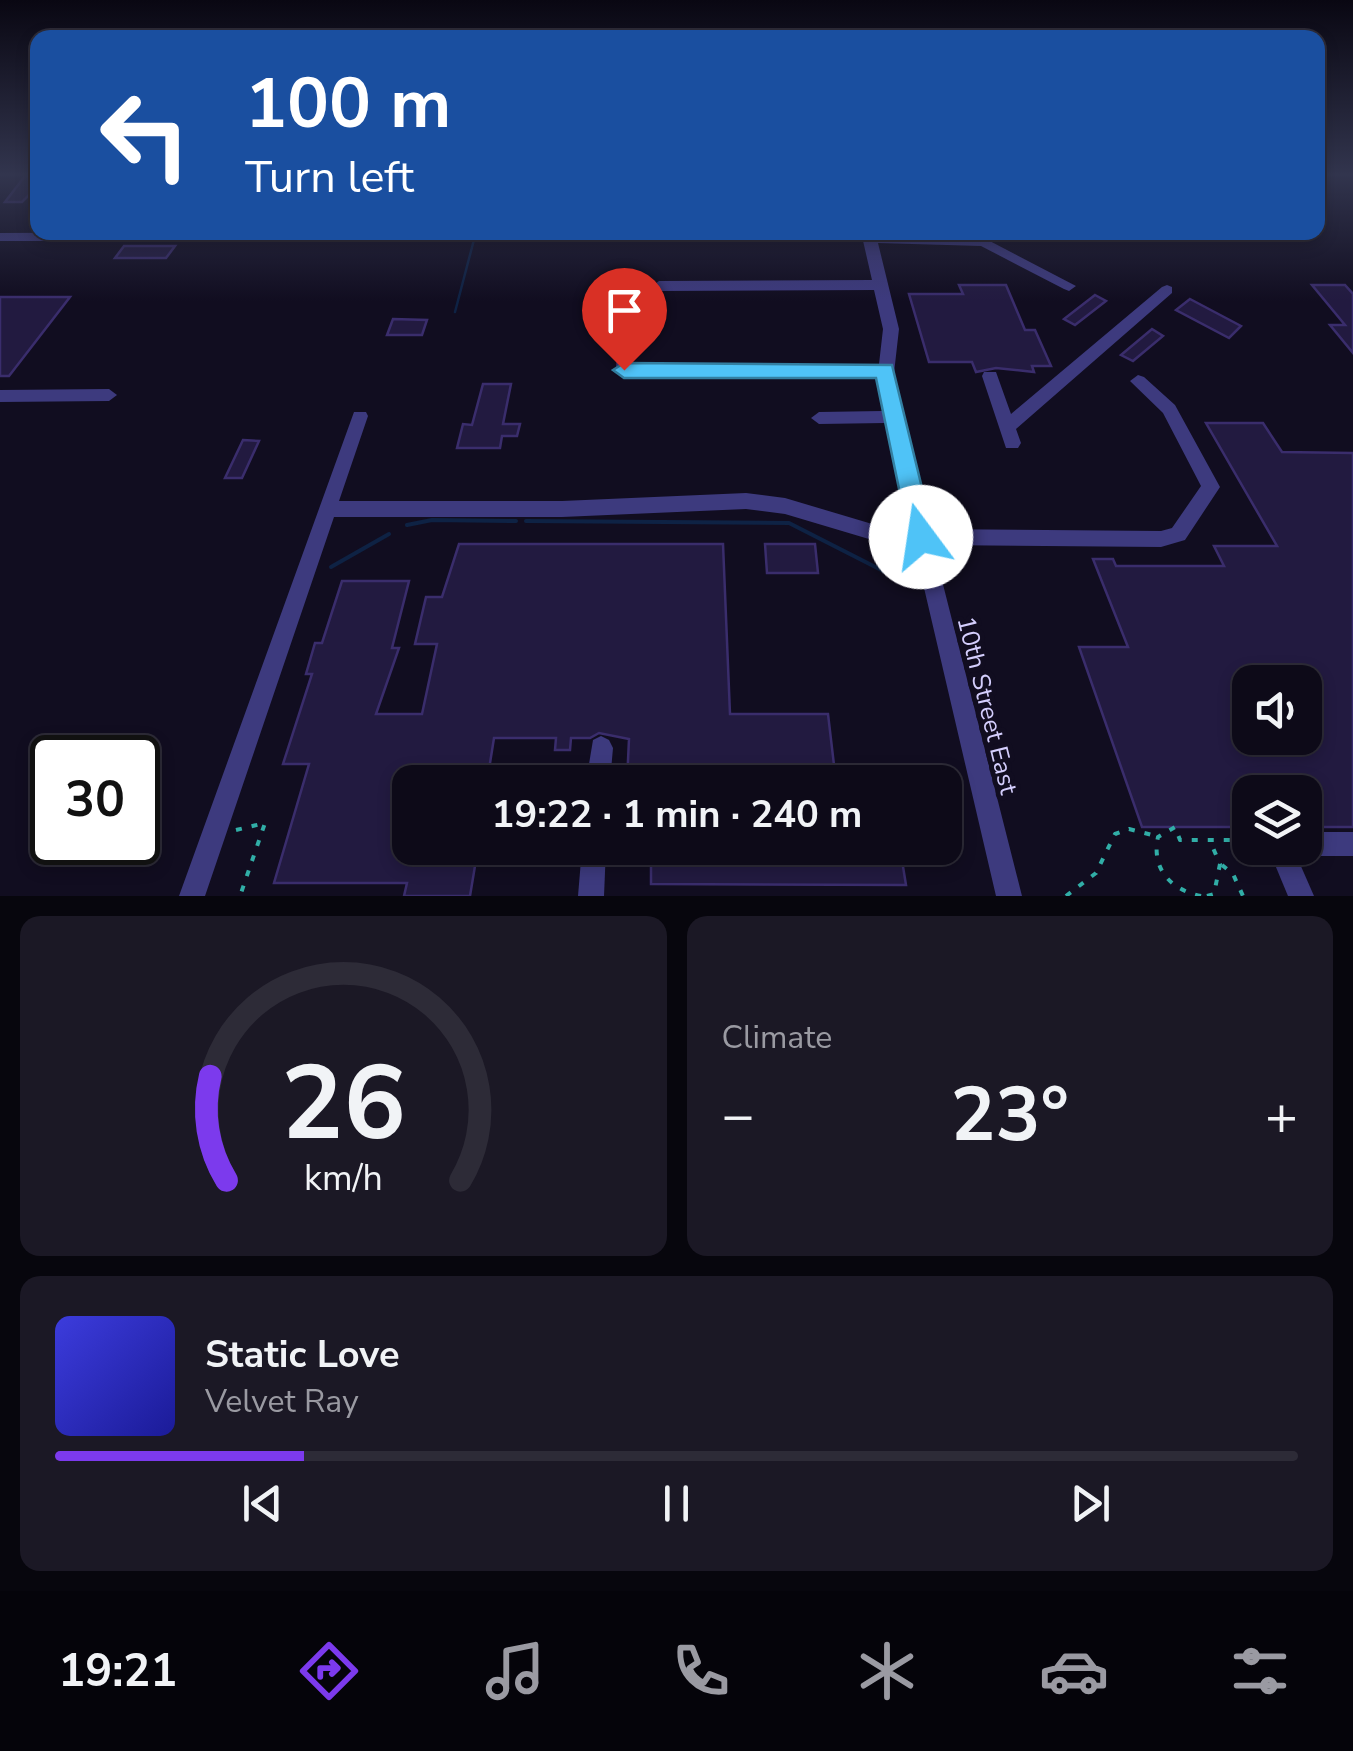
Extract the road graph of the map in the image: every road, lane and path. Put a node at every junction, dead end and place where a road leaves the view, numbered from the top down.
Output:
1 (30, 237) edge
2 (0, 238) edge
3 (870, 240) edge
4 (946, 240) edge
5 (882, 285) junction
6 (659, 286) dead end
7 (1069, 286) dead end
8 (1167, 290) dead end
9 (624, 349) dead end
10 (885, 370) junction
11 (990, 376) dead end
12 (1138, 381) dead end
13 (0, 396) edge
14 (109, 396) dead end
15 (360, 416) dead end
16 (892, 416) junction
17 (819, 418) dead end
18 (328, 509) junction
19 (921, 537) junction
20 (600, 748) dead end
21 (599, 765) edge
22 (232, 834) dead end
23 (1158, 836) junction
24 (1209, 840) junction
25 (1232, 840) edge
26 (1322, 844) edge
27 (1353, 844) edge
28 (1220, 864) junction
29 (593, 865) edge
30 (1287, 865) edge
31 (192, 896) edge
32 (240, 896) edge
33 (590, 896) edge
34 (1009, 896) edge
35 (1066, 896) edge
36 (1204, 896) edge
37 (1242, 896) edge
38 (1300, 896) edge

1 - 2 street
3 - 5 street, 10th Street East
4 - 7 street
5 - 6 street
5 - 10 street, 10th Street East
8 - 11 street
9 - 10 street
10 - 16 street, 10th Street East
12 - 19 street
13 - 14 street
15 - 18 street
16 - 17 street
16 - 19 street, 10th Street East
18 - 19 street
18 - 31 street
19 - 34 street, 10th Street East
20 - 21 street
22 - 32 path
23 - 24 path
23 - 35 path
23 - 36 path
24 - 25 path
24 - 28 path
26 - 27 street
28 - 36 path
28 - 37 path
29 - 33 street
30 - 38 street

